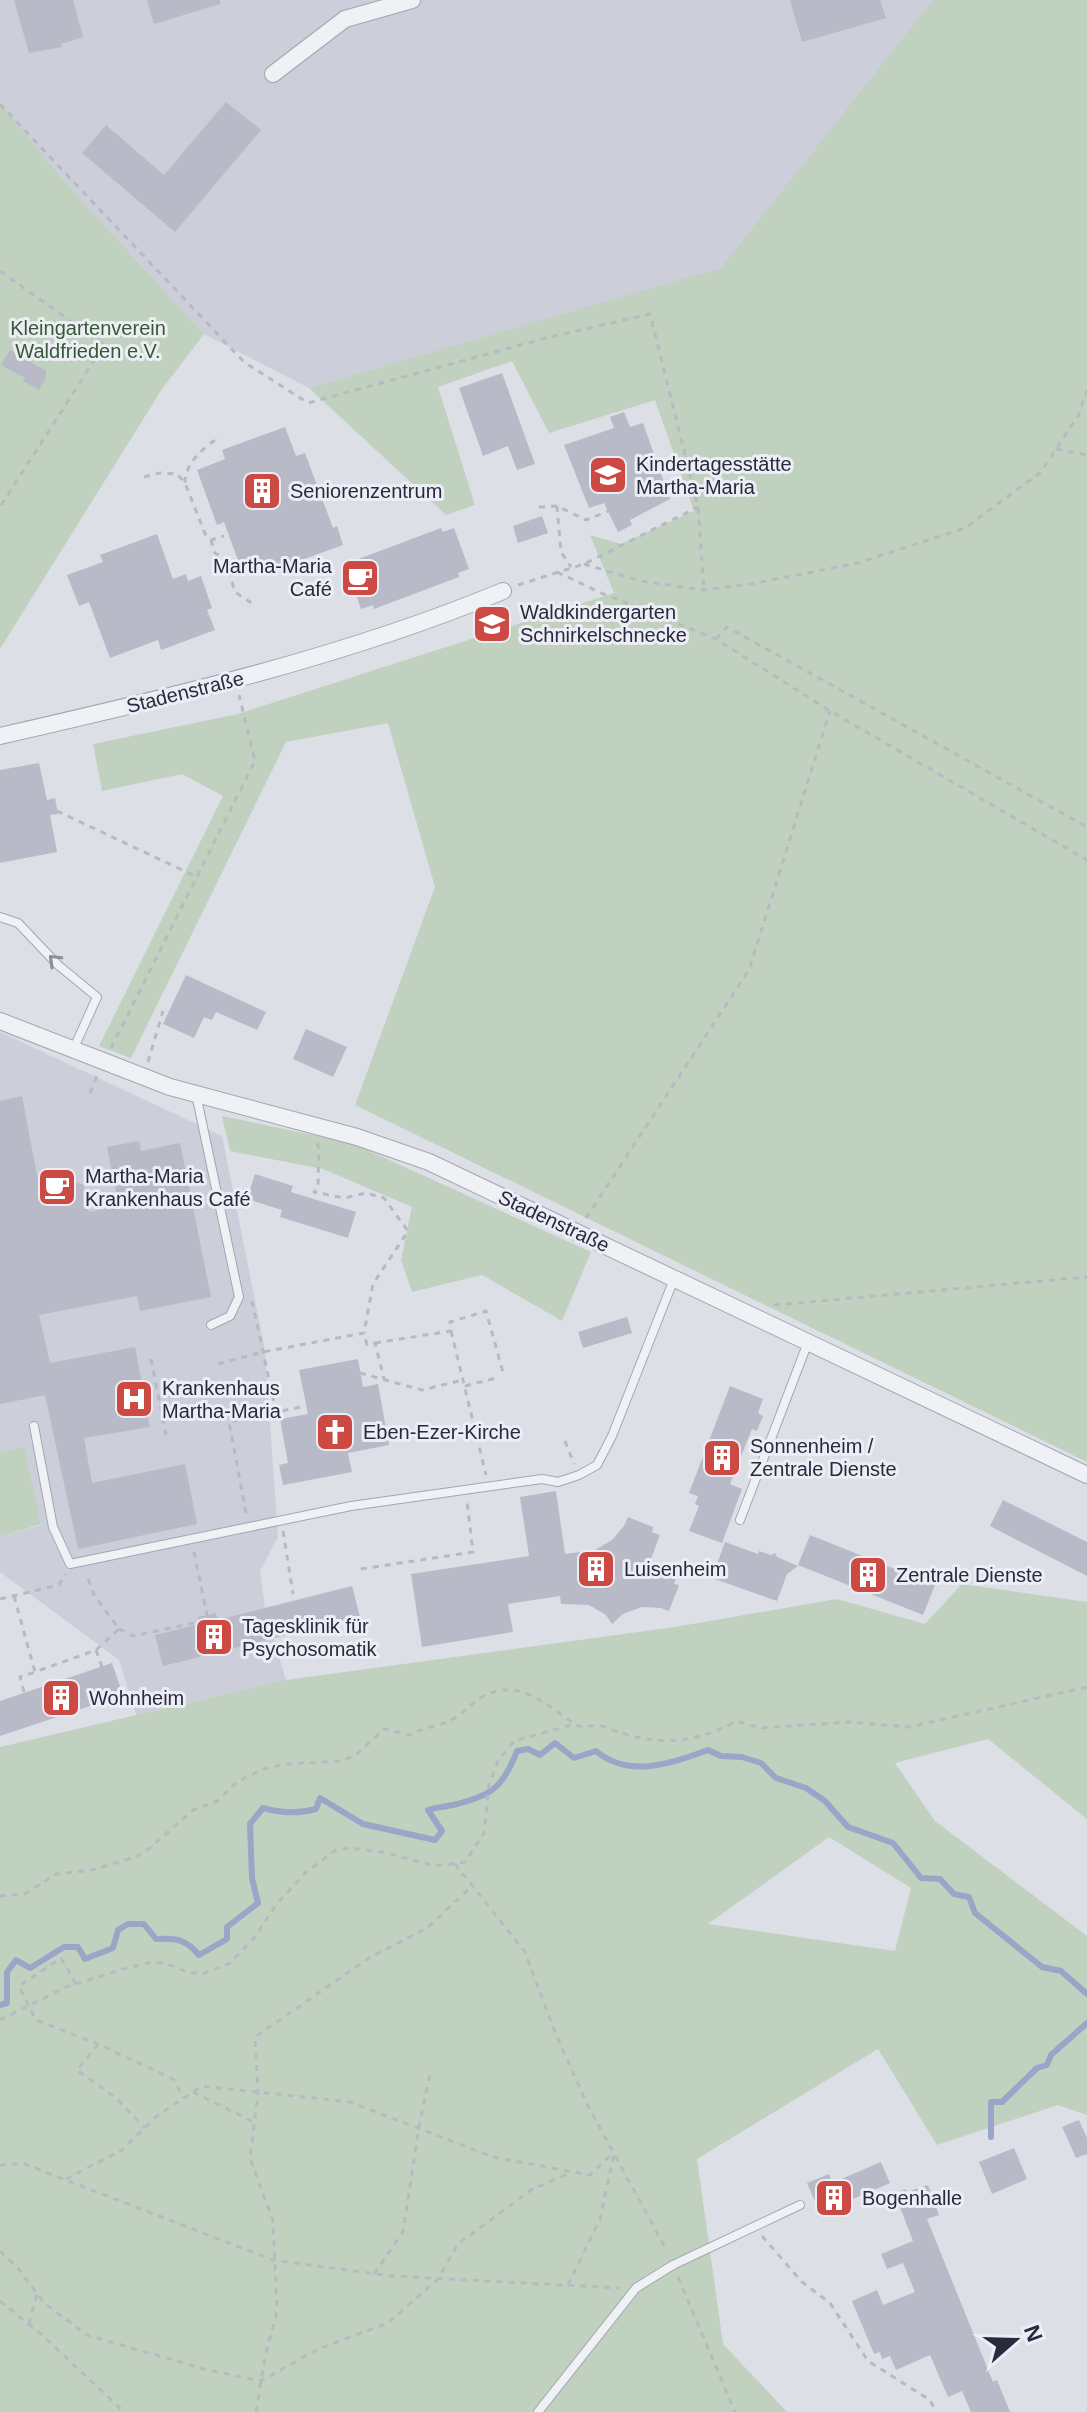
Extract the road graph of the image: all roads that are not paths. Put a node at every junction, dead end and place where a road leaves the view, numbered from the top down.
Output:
1 (412, 0) edge
2 (273, 74) dead end
3 (503, 591) road end
4 (0, 736) edge
5 (0, 917) edge
6 (0, 1021) edge
7 (73, 1050) junction
8 (196, 1093) junction
9 (675, 1278) junction
10 (211, 1325) dead end
11 (808, 1342) junction
12 (34, 1426) dead end
13 (1087, 1475) edge
14 (740, 1520) dead end
15 (800, 2205) dead end
16 (538, 2412) edge

1 - 2 street
3 - 4 street, Stadenstraße
7 -> 5 lane
6 - 7 street, Stadenstraße
7 - 8 street, Stadenstraße
8 - 9 street, Stadenstraße
8 - 10 lane
9 - 11 street, Stadenstraße
9 - 12 lane
11 - 13 street, Stadenstraße
11 - 14 lane
15 - 16 lane

